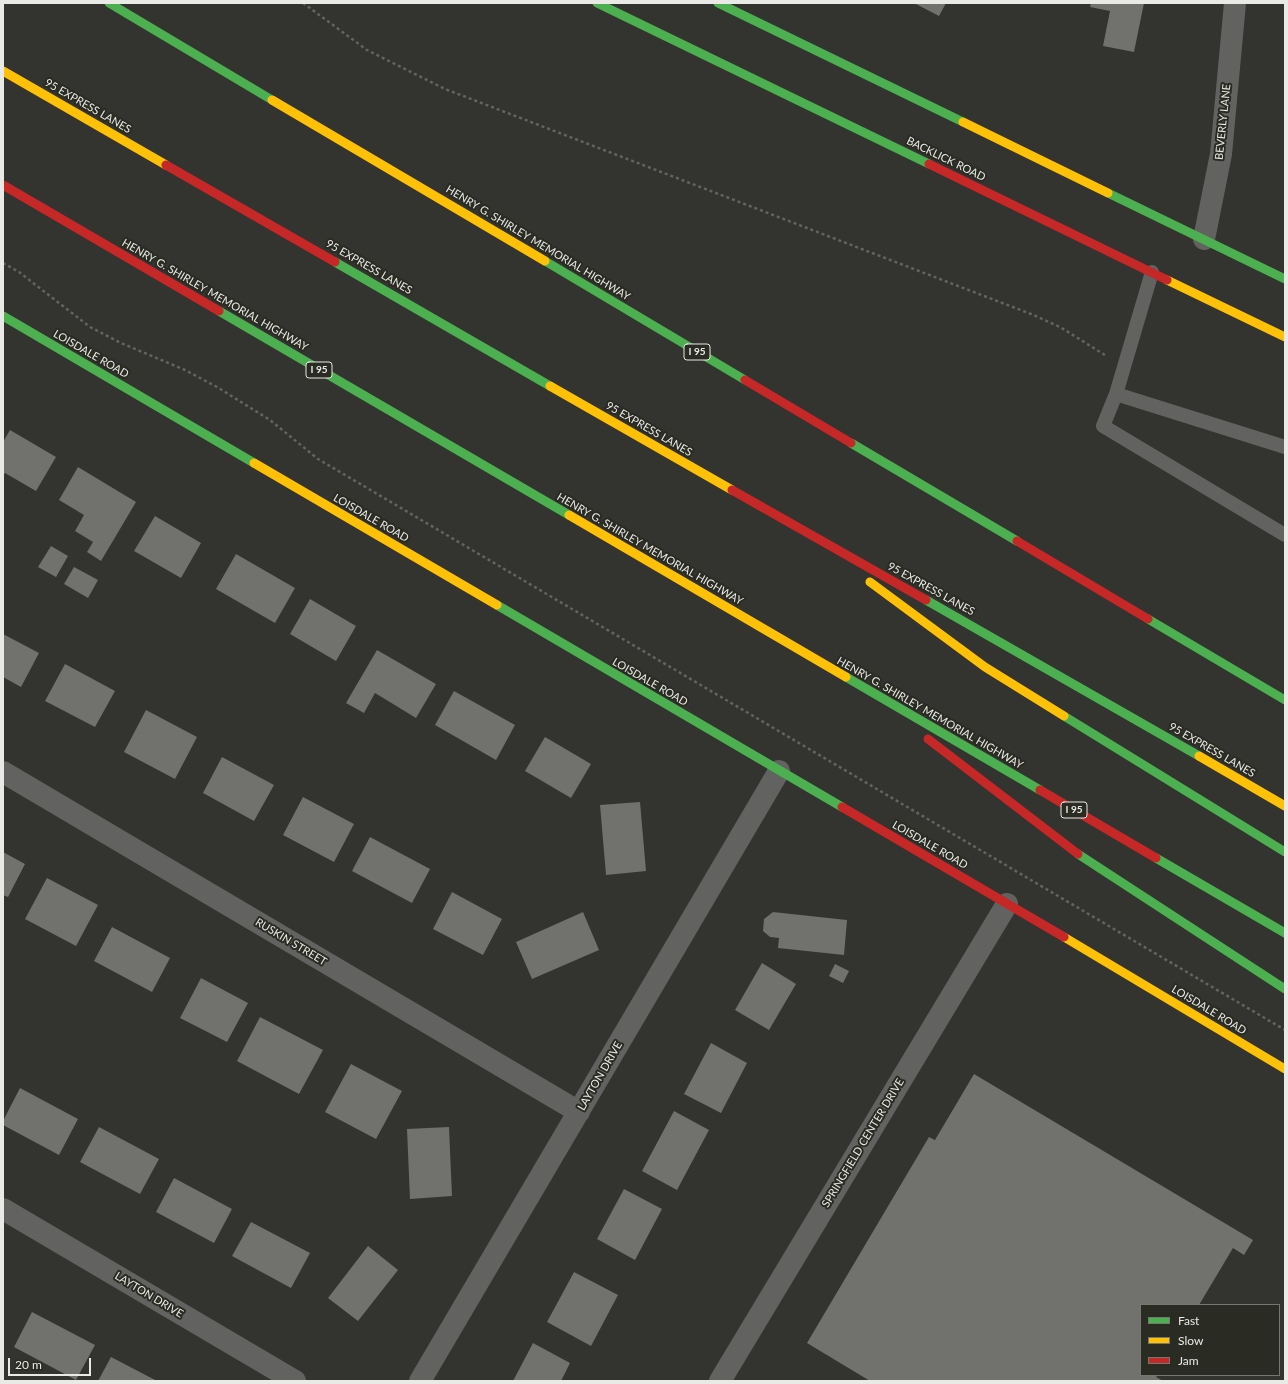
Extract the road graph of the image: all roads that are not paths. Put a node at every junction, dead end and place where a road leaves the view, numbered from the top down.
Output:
1 (109, 3) edge
2 (597, 3) edge
3 (718, 3) edge
4 (1236, 3) edge
5 (3, 71) edge
6 (3, 185) edge
7 (1204, 239) junction
8 (1152, 272) junction
9 (1285, 279) edge
10 (3, 316) edge
11 (1285, 337) edge
12 (1116, 394) junction
13 (1285, 447) edge
14 (804, 532) junction
15 (1285, 535) edge
16 (863, 687) junction
17 (1285, 700) edge
18 (779, 771) junction
19 (3, 772) edge
20 (1285, 806) edge
21 (1285, 852) edge
22 (1007, 904) junction
23 (1285, 933) edge
24 (1285, 989) edge
25 (1285, 1069) edge
26 (579, 1112) junction
27 (3, 1209) edge
28 (294, 1381) edge
29 (420, 1381) edge
30 (720, 1381) edge

1 - 17 main road, HENRY G. SHIRLEY MEMORIAL HIGHWAY / I 95
2 - 8 main road, BACKLICK ROAD
3 - 7 main road
4 - 7 street, BEVERLY LANE
5 - 14 main road, 95 EXPRESS LANES
6 - 16 main road, HENRY G. SHIRLEY MEMORIAL HIGHWAY / I 95
7 - 9 main road
8 - 11 main road, BACKLICK ROAD
8 - 12 lane
10 - 18 main road, LOISDALE ROAD
12 - 13 lane
12 - 15 lane
14 - 20 main road, 95 EXPRESS LANES
14 - 21 main road
16 - 23 main road, HENRY G. SHIRLEY MEMORIAL HIGHWAY / I 95
16 - 24 main road
18 - 22 main road, LOISDALE ROAD
18 - 26 street, LAYTON DRIVE
19 - 26 street, RUSKIN STREET
22 - 25 main road, LOISDALE ROAD
22 - 30 street, SPRINGFIELD CENTER DRIVE
26 - 29 street, LAYTON DRIVE
27 - 28 street, LAYTON DRIVE

